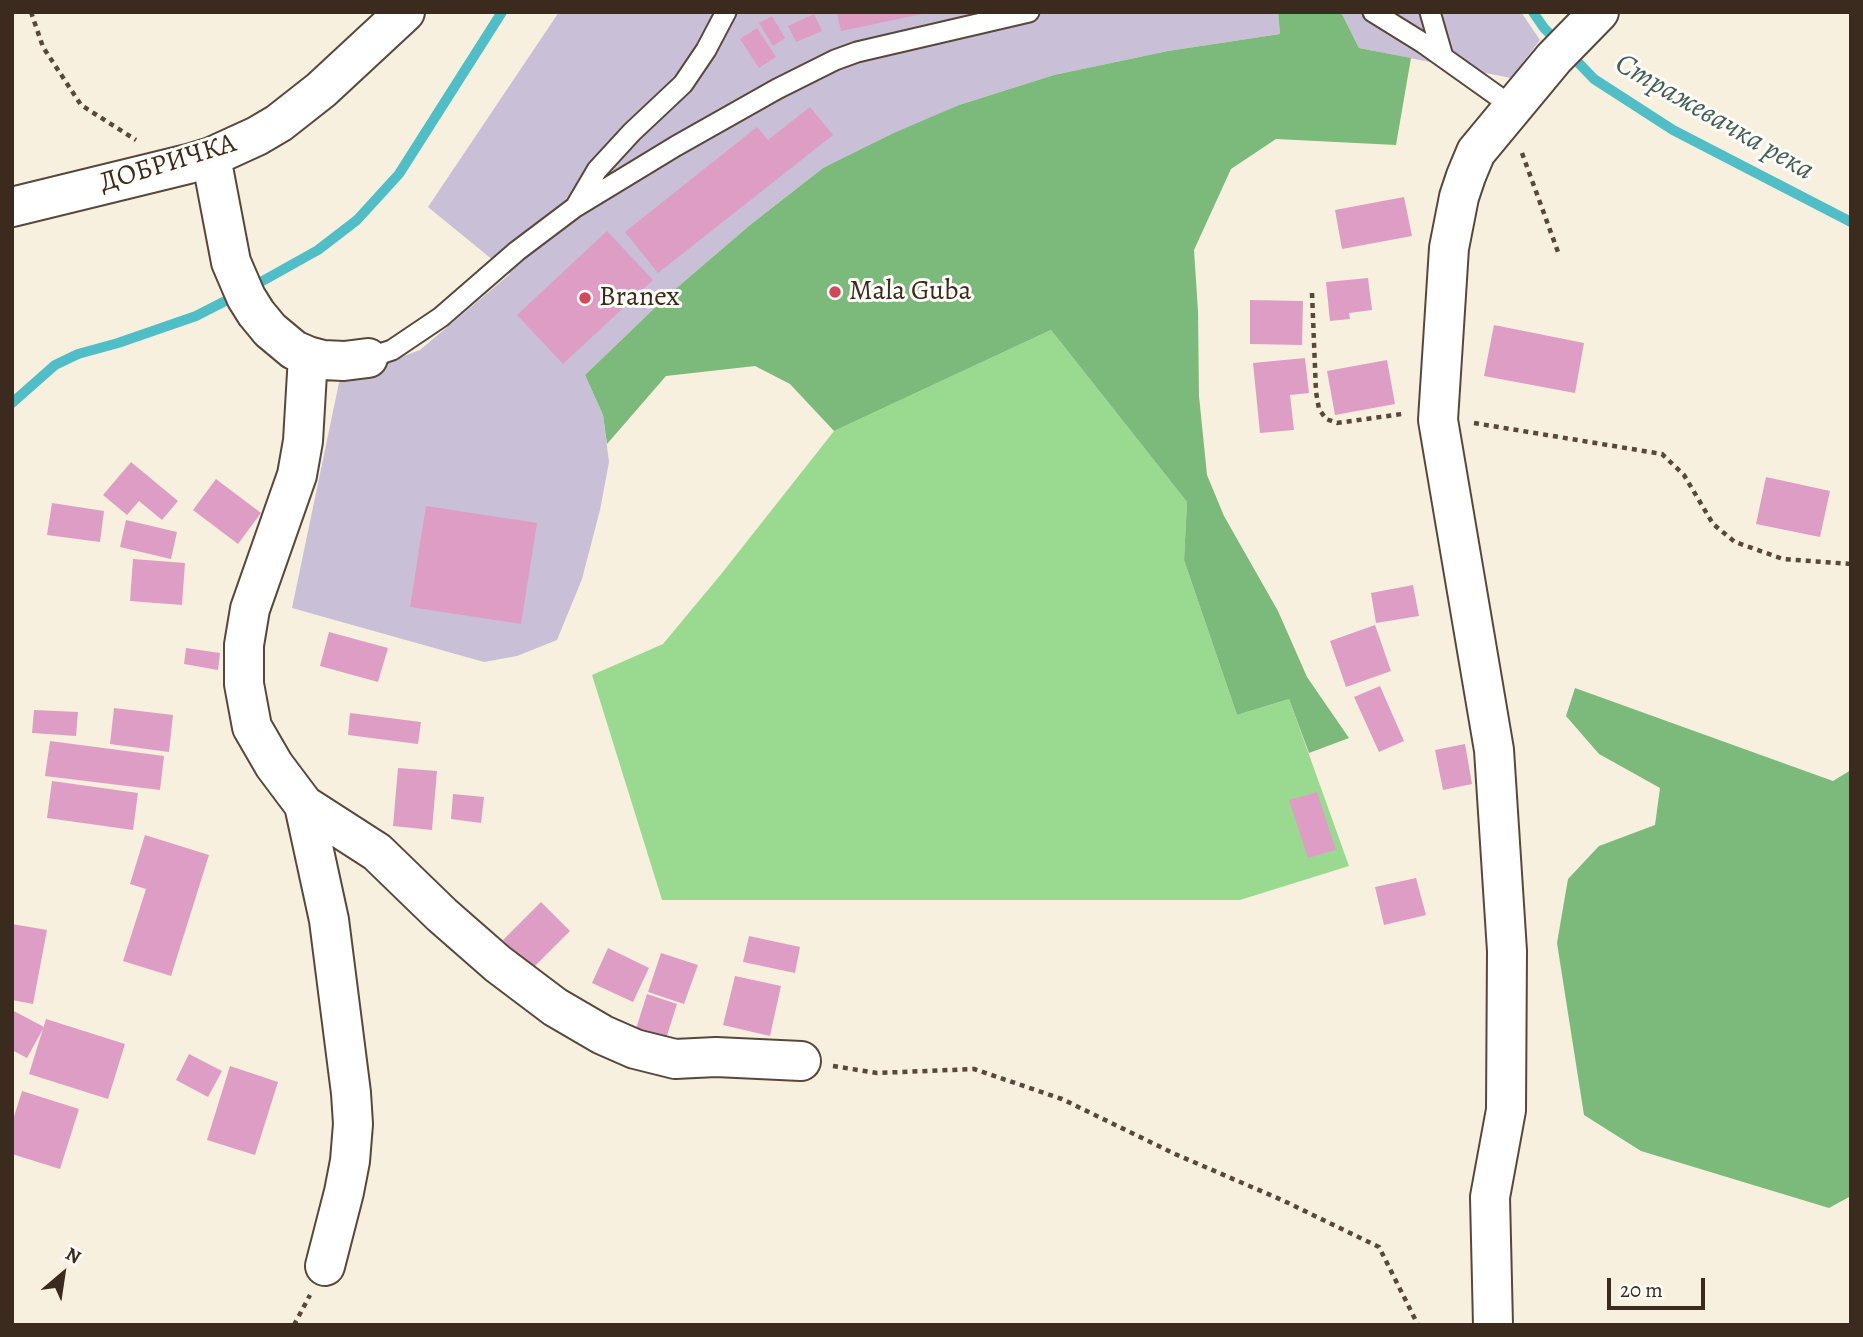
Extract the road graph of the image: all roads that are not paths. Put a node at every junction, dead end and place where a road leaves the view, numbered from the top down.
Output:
1 (405, 12) edge
2 (726, 12) edge
3 (1029, 12) edge
4 (1373, 12) edge
5 (1430, 12) edge
6 (1595, 17) edge
7 (1443, 57) junction
8 (1513, 107) junction
9 (200, 160) junction
10 (12, 206) edge
11 (574, 208) junction
12 (307, 356) junction
13 (368, 358) joint
14 (304, 805) junction
15 (801, 1061) road end
16 (325, 1266) dead end
17 (1493, 1325) edge

1 - 9 street, ДОБРИЧКА
2 - 11 lane
3 - 11 lane
4 - 7 lane
5 - 7 lane
6 - 8 street
7 - 8 lane
8 - 17 street
9 - 10 street, ДОБРИЧКА
9 - 12 street
11 - 13 lane
12 - 13 street
12 - 14 street
14 - 15 street
14 - 16 street

